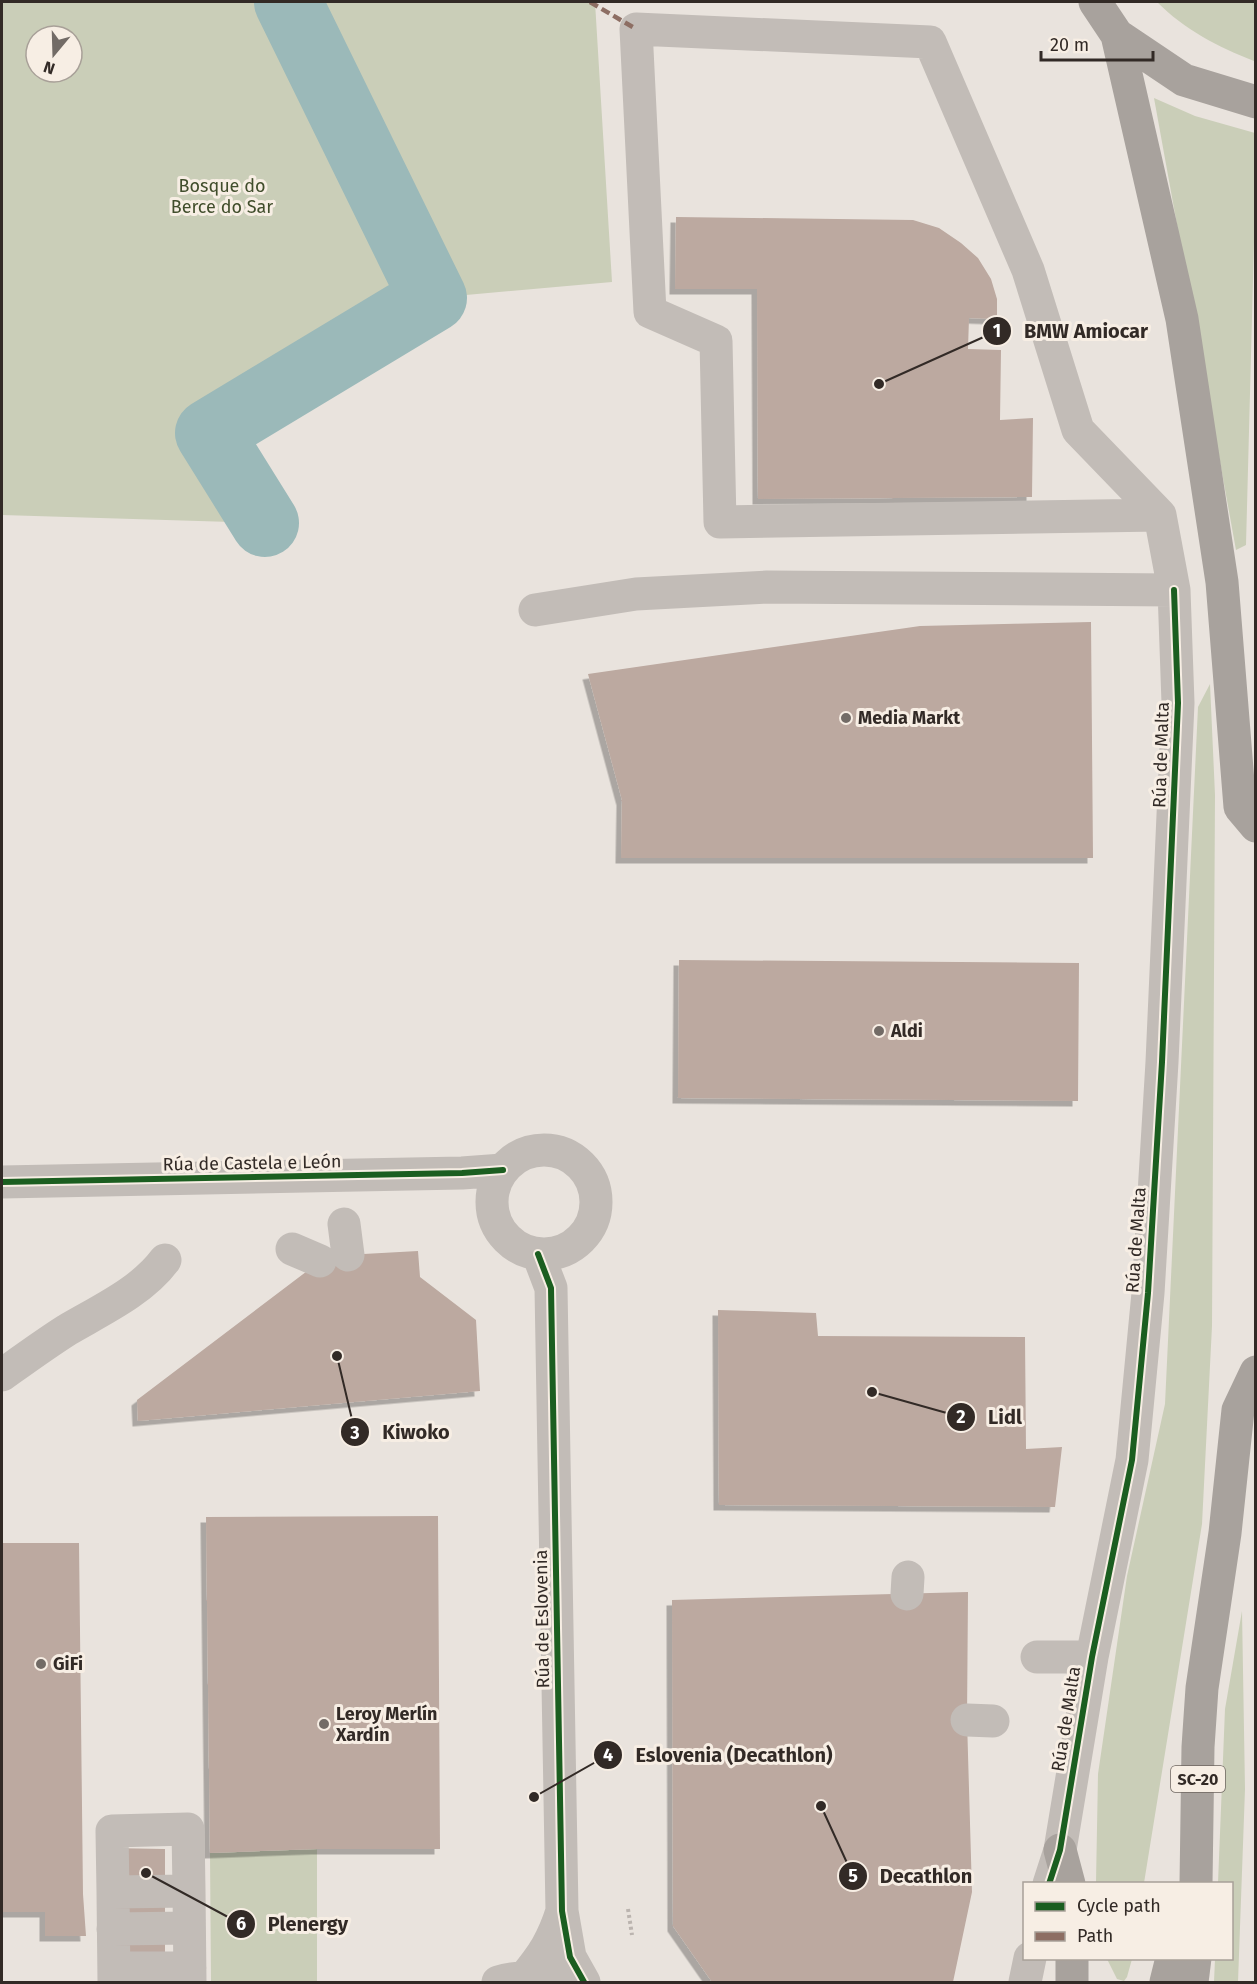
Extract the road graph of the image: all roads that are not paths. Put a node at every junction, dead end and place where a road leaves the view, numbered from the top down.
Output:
1 (1095, 2) edge
2 (1117, 36) junction
3 (1256, 102) edge
4 (1160, 515) junction
5 (1174, 590) junction
6 (535, 610) dead end
7 (1256, 826) edge
8 (503, 1170) junction
9 (2, 1182) edge
10 (538, 1254) junction
11 (165, 1260) dead end
12 (1256, 1372) edge
13 (2, 1375) edge
14 (1037, 1657) dead end
15 (1092, 1657) junction
16 (1060, 1850) junction
17 (1194, 1879) edge
18 (1050, 1882) edge
19 (1057, 1882) edge
20 (1068, 1882) edge
21 (189, 1891) junction
22 (113, 1892) junction
23 (562, 1911) junction
24 (189, 1928) junction
25 (113, 1929) junction
26 (1030, 1960) edge
27 (1051, 1960) edge
28 (1072, 1960) edge
29 (1172, 1960) edge
30 (1195, 1960) edge
31 (114, 1975) edge
32 (190, 1975) edge
33 (511, 1980) edge
34 (563, 1983) edge
35 (584, 1983) edge
36 (1025, 1983) edge
37 (1050, 1983) edge
38 (1072, 1983) edge
39 (1166, 1983) edge
40 (1192, 1983) edge

1 - 2 highway
2 - 3 highway
2 - 7 highway
4 - 4 street
4 - 5 street, Rúa de Malta
5 - 6 street
5 - 15 street, Rúa de Malta
8 - 9 street, Rúa de Castela e León
8 - 10 street
8 - 10 street
10 - 23 street, Rúa de Eslovenia
11 - 13 street
12 - 17 highway, SC-20
14 - 15 street
15 - 16 street, Rúa de Malta
16 - 18 street, Rúa de Malta
16 - 19 street
16 - 20 highway
21 - 22 street
21 - 22 street
21 - 24 street
22 - 25 street
23 - 33 street, Rúa de Eslovenia
23 - 35 street, Rúa de Eslovenia
24 - 25 street
24 - 32 street
25 - 31 street
26 - 36 street
27 - 37 street
28 - 38 highway
29 - 39 highway
30 - 40 highway
31 - 32 street
33 - 34 street

